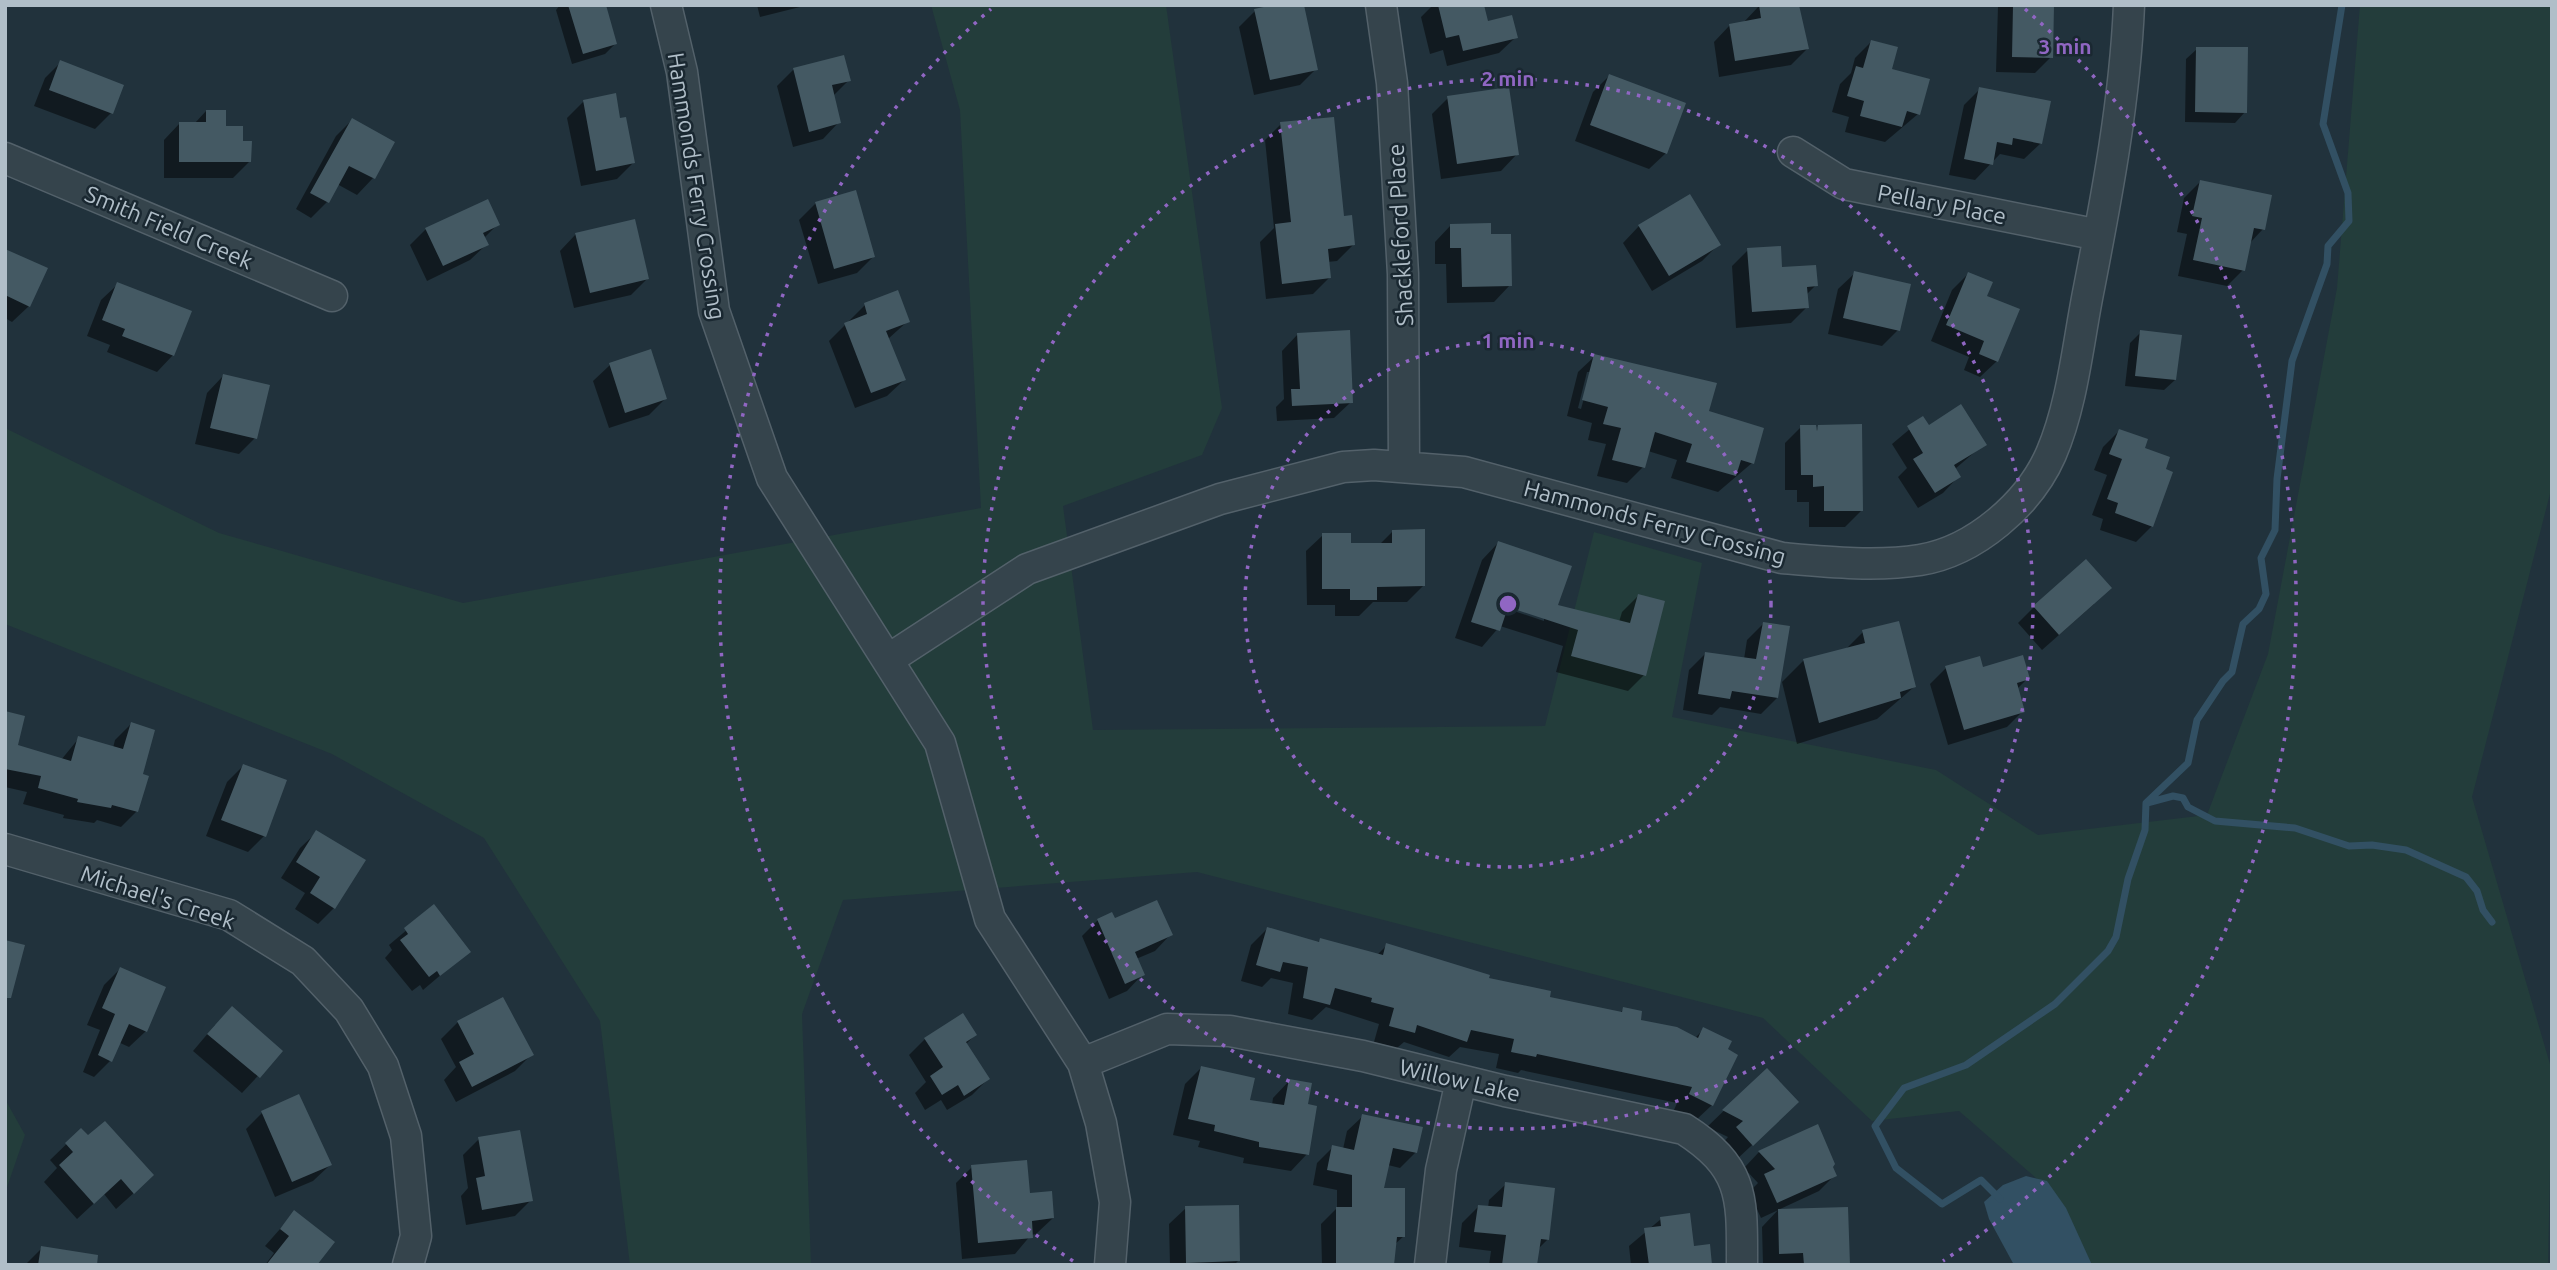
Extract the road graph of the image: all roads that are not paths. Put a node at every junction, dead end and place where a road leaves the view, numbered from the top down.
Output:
1 (666, 5) edge
2 (1381, 5) edge
3 (2129, 5) edge
4 (1793, 152) dead end
5 (5, 158) edge
6 (2099, 235) junction
7 (332, 296) dead end
8 (1404, 466) junction
9 (889, 659) junction
10 (5, 849) edge
11 (1083, 1063) junction
12 (1461, 1081) junction
13 (408, 1265) edge
14 (1111, 1265) edge
15 (1430, 1265) edge
16 (1742, 1265) edge

1 - 9 street, Hammonds Ferry Crossing
2 - 8 street, Shackleford Place
3 - 6 street, Hammonds Ferry Crossing
4 - 6 street, Pellary Place
5 - 7 street, Smith Field Creek
6 - 8 street, Hammonds Ferry Crossing
8 - 9 street, Hammonds Ferry Crossing
9 - 11 street, Hammonds Ferry Crossing
10 - 13 street, Michael's Creek
11 - 12 street, Willow Lake
11 - 14 street, Hammonds Ferry Crossing
12 - 15 street
12 - 16 street, Willow Lake

